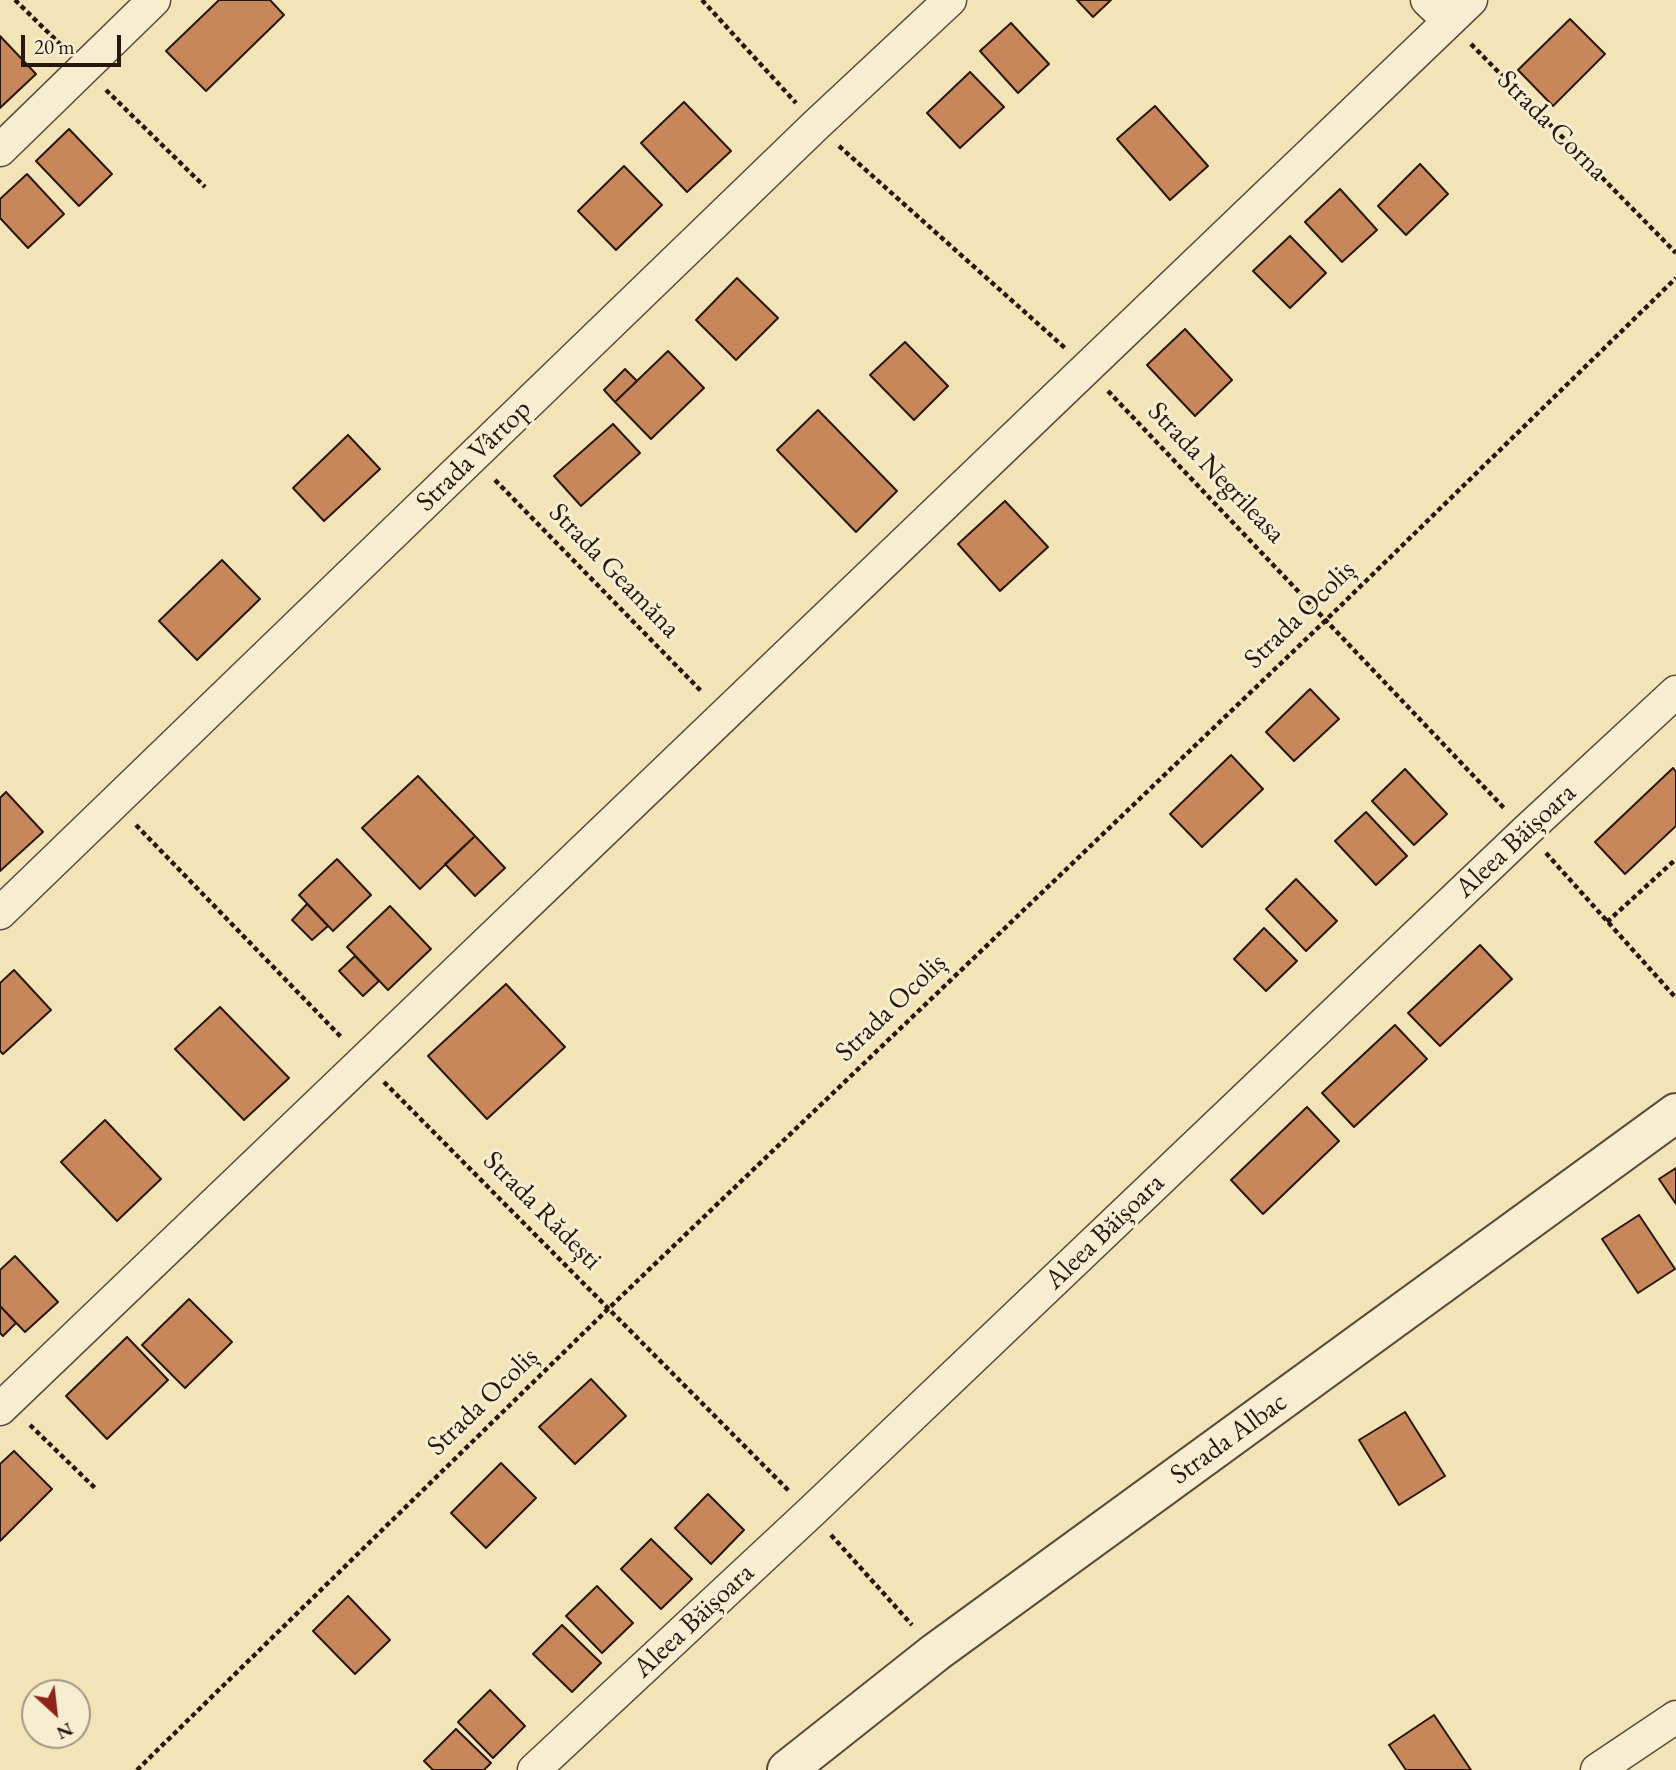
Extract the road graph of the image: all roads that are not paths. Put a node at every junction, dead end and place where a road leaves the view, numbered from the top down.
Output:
1 (154, 0) edge
2 (950, 0) edge
3 (1449, 7) edge
4 (0, 150) edge
5 (1676, 692) edge
6 (0, 913) edge
7 (1676, 1113) edge
8 (3, 1406) edge
9 (1676, 1717) edge
10 (534, 1770) edge
11 (787, 1770) edge
12 (1597, 1770) edge

1 - 4 street
2 - 6 street, Strada Vârtop
3 - 8 street
5 - 10 street, Aleea Băișoara
7 - 11 street, Strada Albac
9 - 12 street

